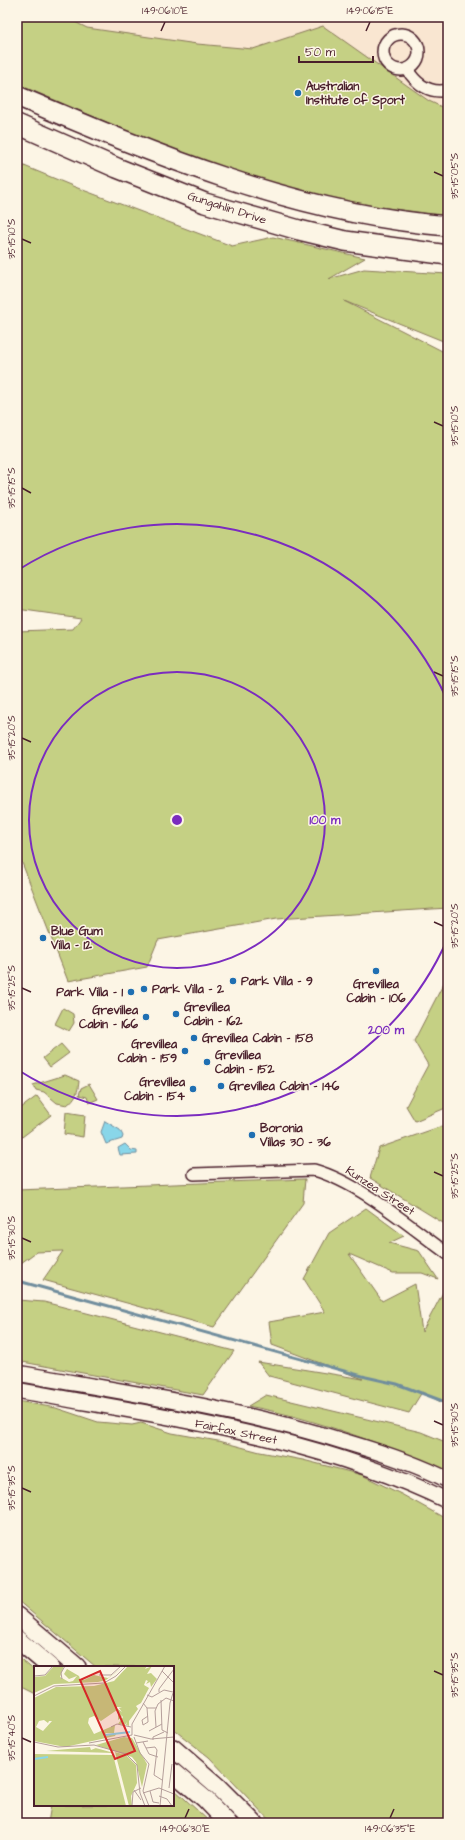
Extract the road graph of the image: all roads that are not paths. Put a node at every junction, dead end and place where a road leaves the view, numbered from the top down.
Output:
1 (407, 69) dead end
2 (448, 90) edge
3 (17, 96) edge
4 (17, 124) edge
5 (448, 226) edge
6 (448, 255) edge
7 (194, 1174) dead end
8 (448, 1254) edge
9 (17, 1373) edge
10 (17, 1390) edge
11 (448, 1480) edge
12 (448, 1501) edge
13 (17, 1616) edge
14 (17, 1639) edge
15 (49, 1666) edge
16 (76, 1666) edge
17 (174, 1749) edge
18 (174, 1773) edge
19 (228, 1823) edge
20 (254, 1823) edge

1 - 2 street
3 - 5 highway
4 - 6 highway, Gungahlin Drive
7 - 8 street, Kunzea Street
9 - 11 main road, Fairfax Street
10 - 12 main road, Fairfax Street
13 - 16 main road
14 - 15 main road
17 - 20 main road
18 - 19 main road

